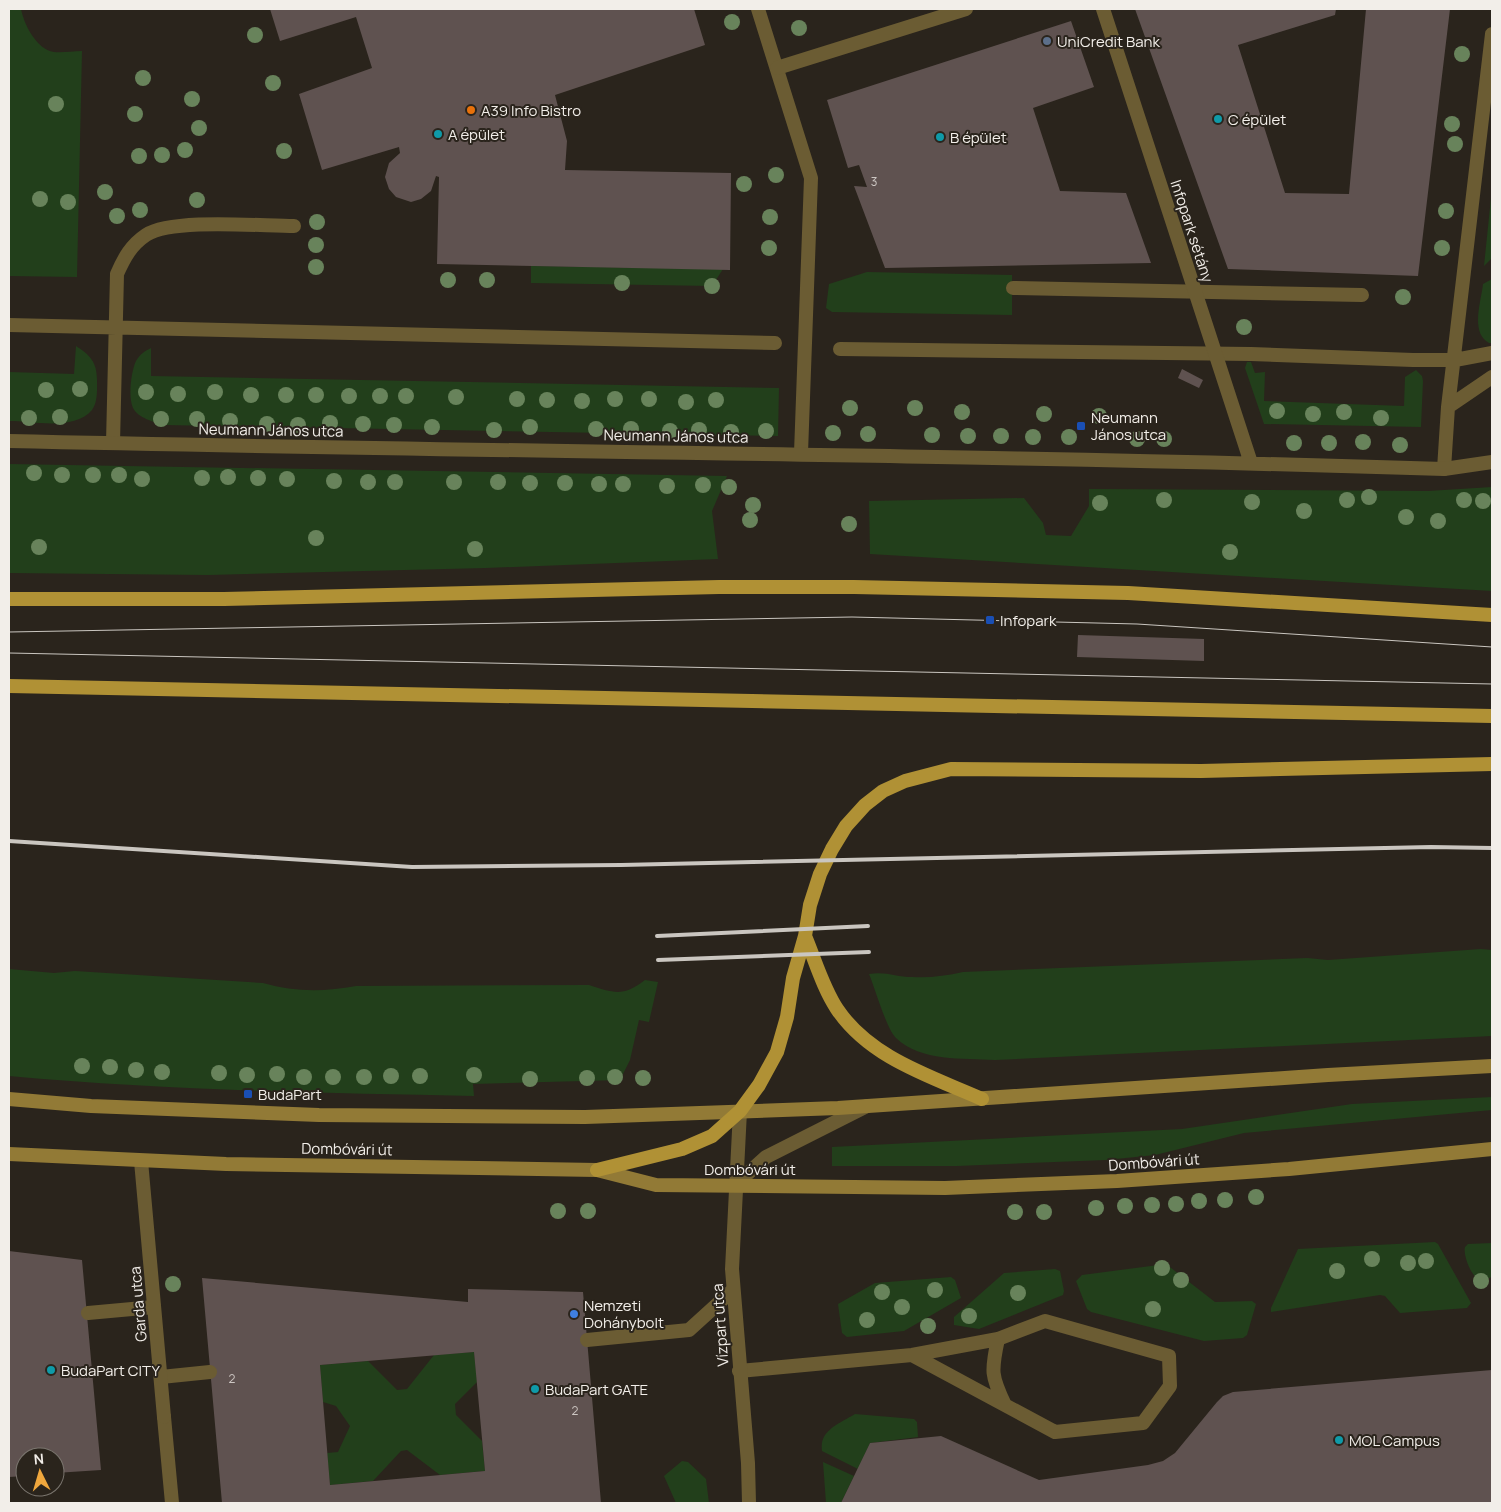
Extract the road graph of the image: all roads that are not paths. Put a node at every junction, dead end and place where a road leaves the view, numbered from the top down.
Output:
1 (758, 9) edge
2 (966, 9) edge
3 (1103, 9) edge
4 (1492, 34) edge
5 (777, 68) junction
6 (294, 226) dead end
7 (1013, 288) dead end
8 (1195, 290) junction
9 (1362, 295) dead end
10 (9, 325) edge
11 (115, 328) junction
12 (775, 343) dead end
13 (840, 350) dead end
14 (1216, 353) junction
15 (1492, 353) edge
16 (1455, 360) junction
17 (1492, 377) edge
18 (1448, 407) junction
19 (9, 440) edge
20 (113, 443) junction
21 (801, 453) junction
22 (1492, 462) edge
23 (1251, 463) junction
24 (1444, 469) junction
25 (9, 599) edge
26 (1492, 615) edge
27 (9, 686) edge
28 (1492, 716) edge
29 (1492, 764) edge
30 (805, 936) junction
31 (1492, 1066) edge
32 (9, 1099) edge
33 (982, 1099) junction
34 (868, 1106) junction
35 (740, 1111) junction
36 (1492, 1149) edge
37 (9, 1154) edge
38 (141, 1161) junction
39 (597, 1170) junction
40 (735, 1185) junction
41 (733, 1290) junction
42 (154, 1308) junction
43 (88, 1313) dead end
44 (998, 1339) junction
45 (587, 1340) dead end
46 (912, 1355) junction
47 (740, 1371) junction
48 (210, 1372) dead end
49 (161, 1376) junction
50 (1005, 1405) junction
51 (748, 1463) junction
52 (172, 1503) edge
53 (749, 1503) edge
54 (760, 1503) edge

1 - 5 street
2 - 5 street
3 - 8 street, Infopark sétány
4 - 16 street
5 - 21 street
6 - 11 street
7 - 8 street
8 - 9 street
8 - 14 street, Infopark sétány
10 - 11 street
11 - 12 street
11 - 20 street
13 - 14 street
14 - 16 street
14 - 23 street, Infopark sétány
15 - 16 street
16 - 18 street
17 - 18 street
18 - 24 street
19 - 20 street, Neumann János utca
20 - 21 street, Neumann János utca
21 - 23 street, Neumann János utca
22 - 24 street, Neumann János utca
23 - 24 street, Neumann János utca
25 - 26 main road
27 - 28 main road
29 - 30 main road
30 - 33 main road
30 - 35 main road
31 - 33 main road
32 - 35 main road
33 - 34 main road
34 - 35 main road
34 - 40 street
35 - 39 main road
35 - 40 street, Vízpart utca
36 - 40 main road, Dombóvári út
37 - 38 main road, Dombóvári út
38 - 39 main road, Dombóvári út
38 - 42 street, Garda utca
39 - 40 main road, Dombóvári út
40 - 41 street, Vízpart utca
41 - 45 street
41 - 47 street, Vízpart utca
42 - 43 street
42 - 49 street, Garda utca
44 - 46 street
44 - 50 street
44 - 50 street
46 - 47 street
46 - 50 street
47 - 51 street, Vízpart utca
48 - 49 street
49 - 52 street, Garda utca
51 - 53 street
51 - 54 street

